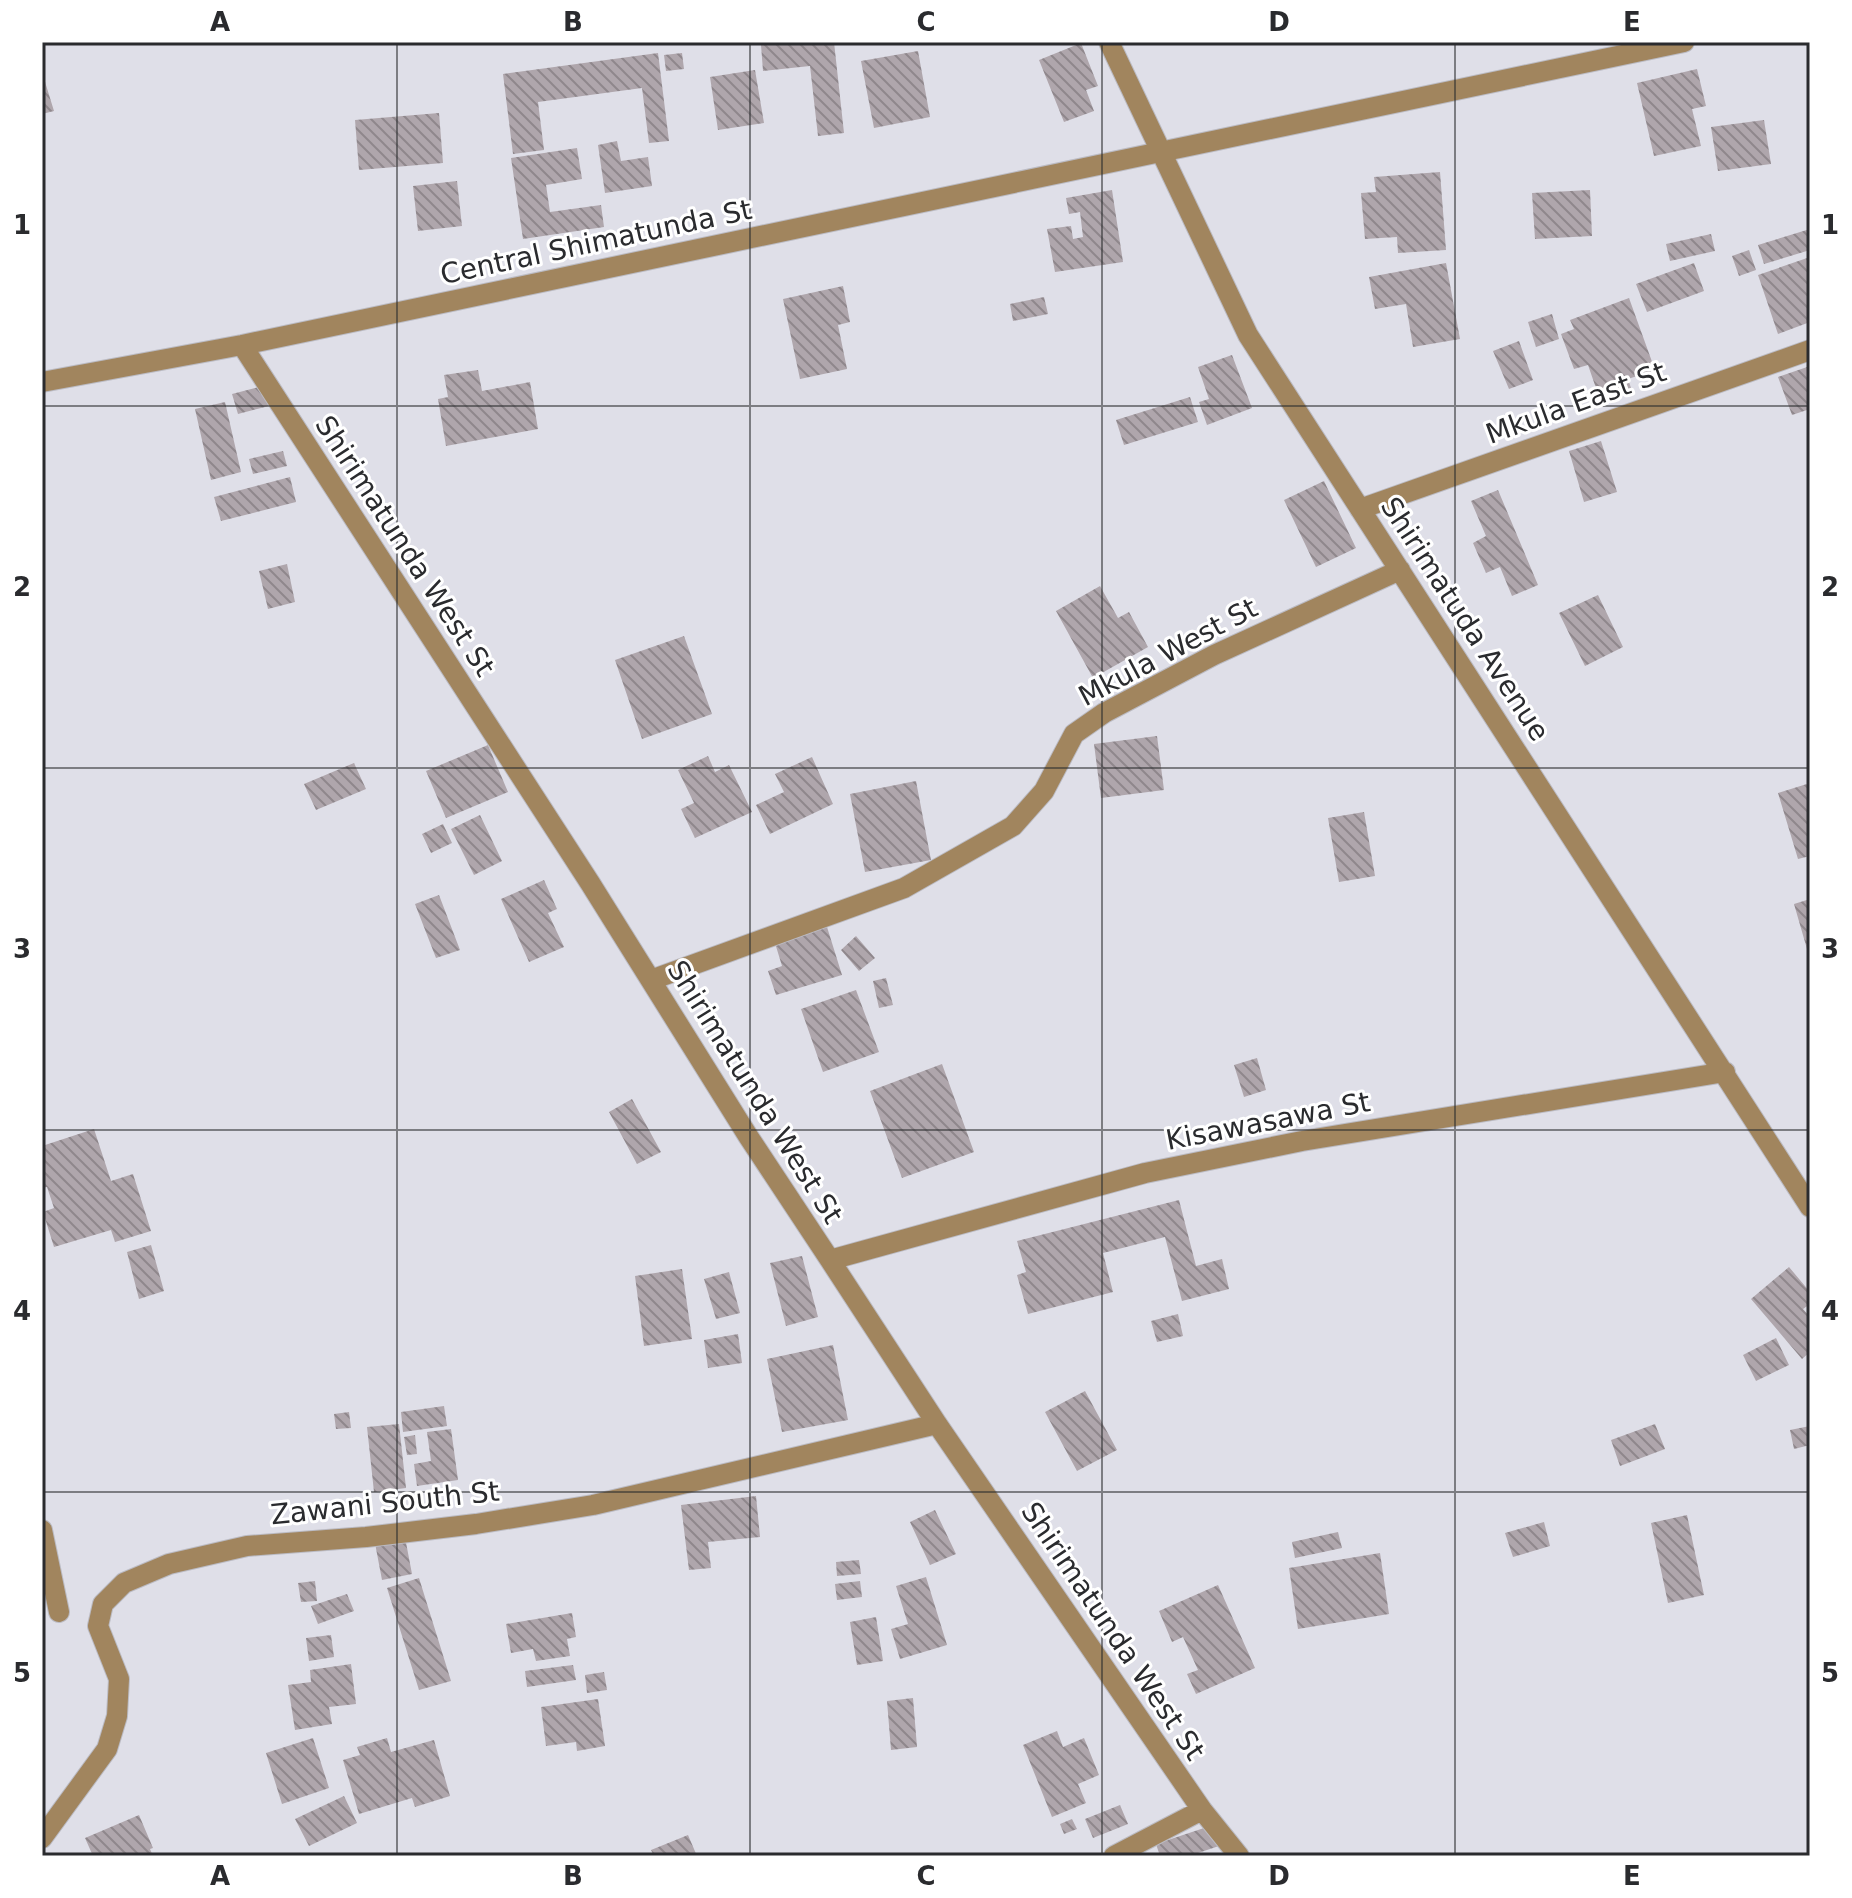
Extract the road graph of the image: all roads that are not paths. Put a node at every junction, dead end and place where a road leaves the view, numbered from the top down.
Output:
1 (1109, 42) edge
2 (1684, 42) edge
3 (1160, 153) junction
4 (242, 345) junction
5 (1810, 350) edge
6 (42, 382) edge
7 (1360, 509) junction
8 (1400, 570) junction
9 (651, 980) junction
10 (1725, 1072) junction
11 (1810, 1207) edge
12 (830, 1260) junction
13 (937, 1424) junction
14 (42, 1530) edge
15 (59, 1612) dead end
16 (1202, 1810) junction
17 (42, 1838) edge
18 (1114, 1856) edge
19 (1239, 1856) edge

1 - 3 street, Shirimatuda Avenue
2 - 3 street, Central Shimatunda St
3 - 4 street, Central Shimatunda St
3 - 7 street, Shirimatuda Avenue
4 - 6 street, Central Shimatunda St
4 - 9 street, Shirimatunda West St
5 - 7 street, Mkula East St
7 - 8 street, Shirimatuda Avenue
8 - 9 street, Mkula West St
8 - 10 street, Shirimatuda Avenue
9 - 12 street, Shirimatunda West St
10 - 11 street, Shirimatuda Avenue
10 - 12 street, Kisawasawa St
12 - 13 street, Shirimatunda West St
13 - 16 street, Shirimatunda West St
13 - 17 street, Zawani South St
14 - 15 street
16 - 18 street
16 - 19 street, Shirimatunda West St

